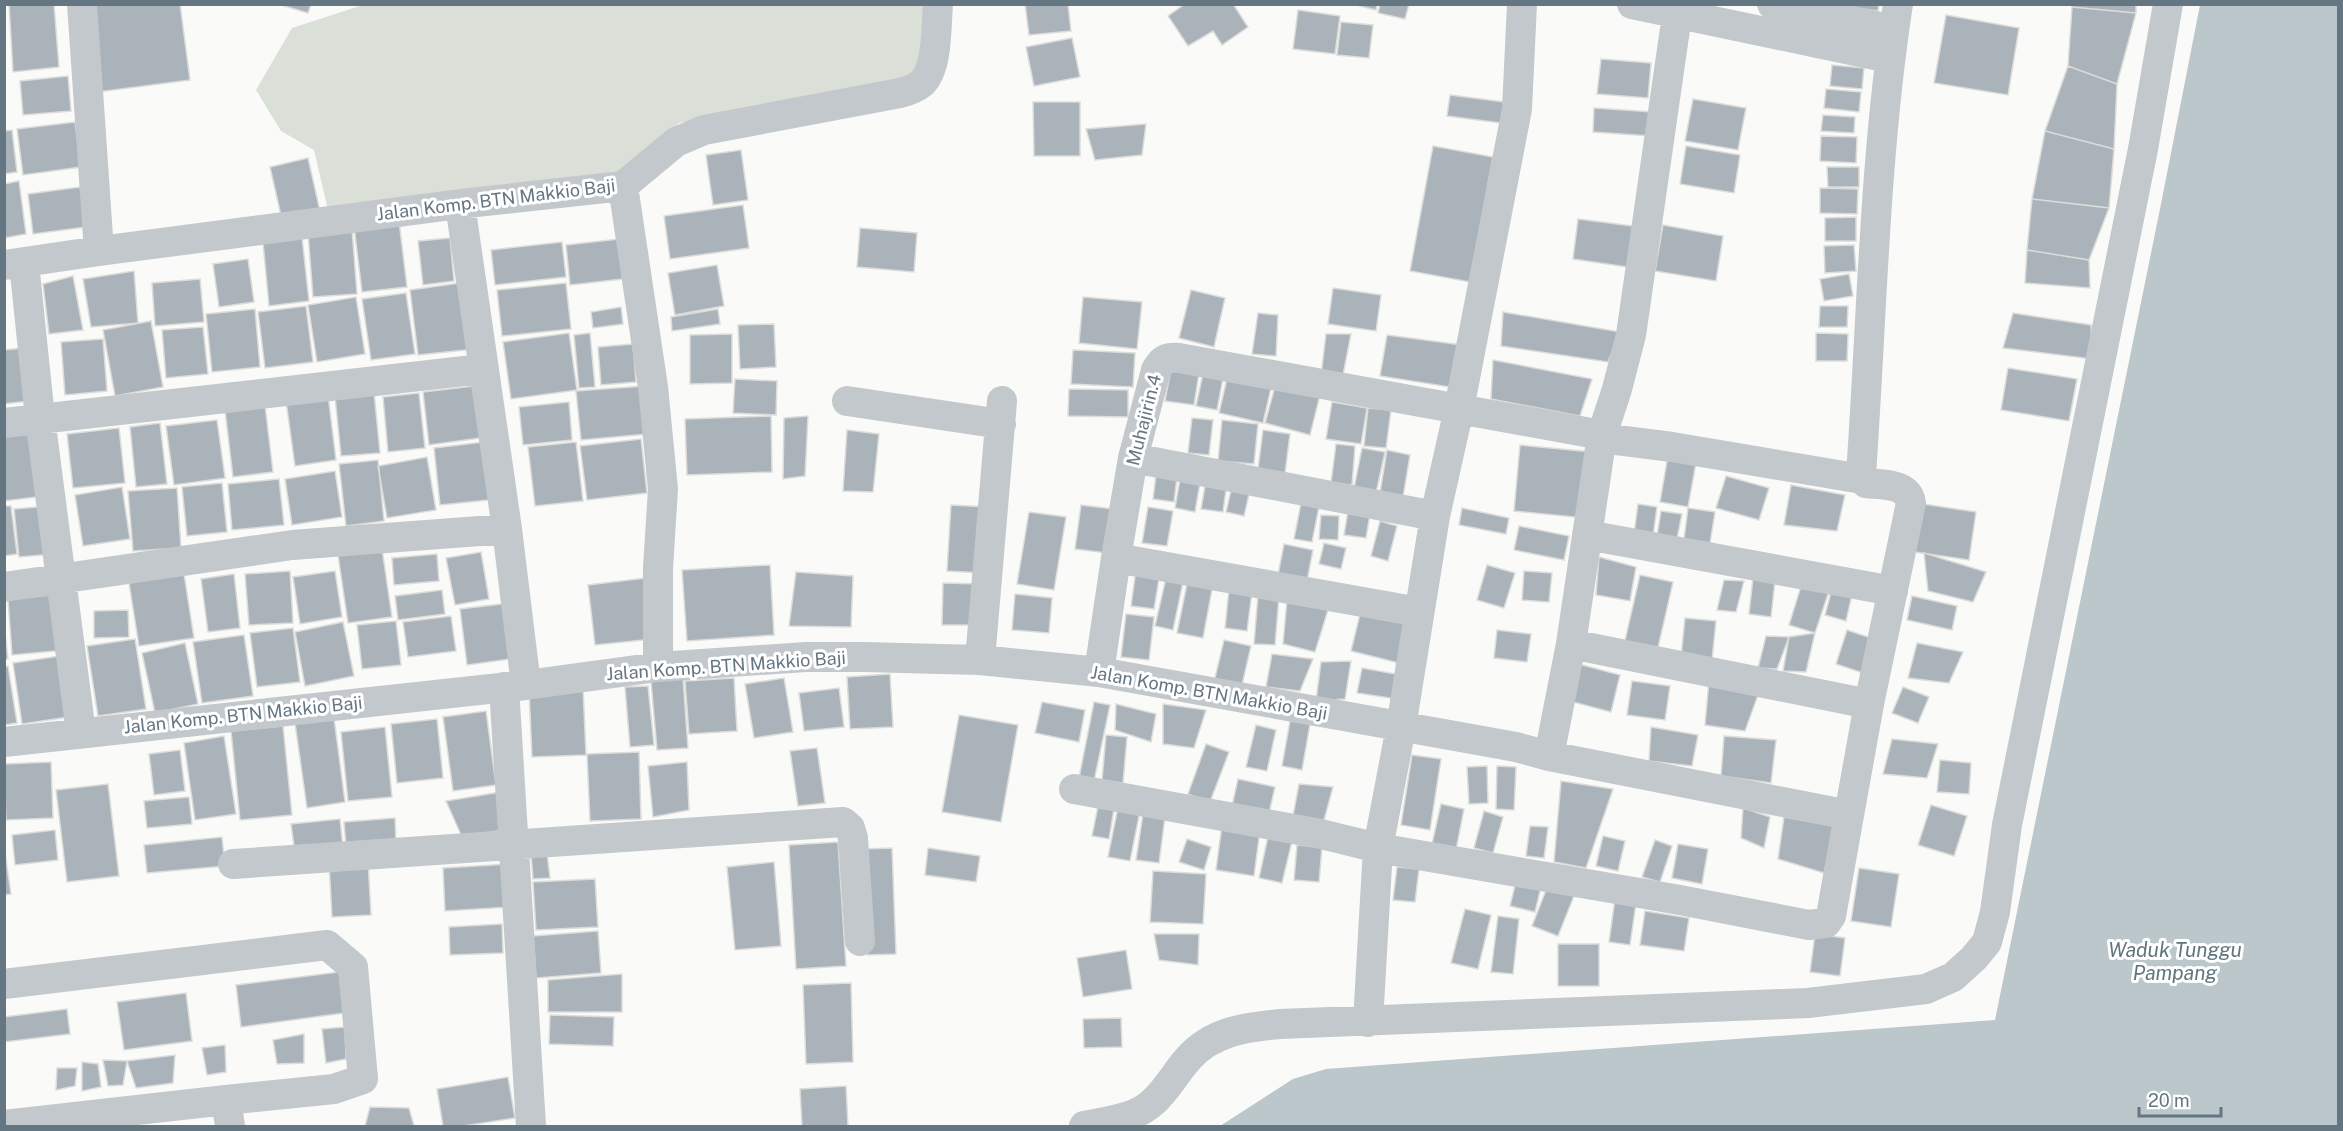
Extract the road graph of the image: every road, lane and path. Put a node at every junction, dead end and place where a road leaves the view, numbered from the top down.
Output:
1 (82, 4) edge
2 (938, 4) edge
3 (1522, 4) edge
4 (1632, 4) edge
5 (1772, 4) edge
6 (2168, 4) edge
7 (1677, 15) junction
8 (1757, 17) edge
9 (1894, 31) edge
10 (622, 186) junction
11 (460, 204) junction
12 (99, 251) junction
13 (14, 264) edge
14 (482, 369) junction
15 (847, 400) dead end
16 (1459, 409) junction
17 (40, 418) junction
18 (4, 423) edge
19 (1602, 437) junction
20 (1133, 458) junction
21 (1862, 479) junction
22 (1435, 516) junction
23 (507, 529) junction
24 (1587, 535) junction
25 (1116, 558) junction
26 (63, 579) junction
27 (4, 587) edge
28 (1893, 591) junction
29 (1419, 612) junction
30 (1571, 644) junction
31 (980, 660) junction
32 (658, 667) junction
33 (1099, 672) junction
34 (515, 686) junction
35 (1869, 704) junction
36 (1401, 727) junction
37 (81, 733) junction
38 (4, 742) edge
39 (1550, 756) junction
40 (1074, 789) dead end
41 (1849, 814) junction
42 (514, 846) junction
43 (1378, 848) junction
44 (233, 864) dead end
45 (861, 941) dead end
46 (4, 984) edge
47 (1368, 1022) junction
48 (228, 1113) edge
49 (4, 1125) edge
50 (531, 1126) edge
51 (1084, 1126) edge

1 - 12 street
2 - 10 street, Jalan Komp. BTN Makkio Baji
3 - 16 street
4 - 7 street
5 - 9 street
6 - 47 street
7 - 8 street
7 - 19 street
8 - 9 street
9 - 21 street
10 - 11 street, Jalan Komp. BTN Makkio Baji
10 - 32 street
11 - 12 street, Jalan Komp. BTN Makkio Baji
11 - 14 street
12 - 13 street, Jalan Komp. BTN Makkio Baji
13 - 17 street
14 - 17 street
14 - 23 street
15 - 31 street
16 - 19 street
16 - 20 street, Muhajirin.4
16 - 22 street
17 - 18 street
17 - 26 street
19 - 21 street
19 - 24 street
20 - 22 street
20 - 25 street, Muhajirin.4
21 - 28 street
22 - 29 street
23 - 26 street
23 - 34 street
24 - 28 street
24 - 30 street
25 - 29 street
25 - 33 street, Muhajirin.4
26 - 27 street
26 - 37 street
28 - 35 street
29 - 36 street
30 - 35 street
30 - 39 street
31 - 32 street, Jalan Komp. BTN Makkio Baji
31 - 33 street, Jalan Komp. BTN Makkio Baji
32 - 34 street, Jalan Komp. BTN Makkio Baji
33 - 36 street, Jalan Komp. BTN Makkio Baji
34 - 37 street, Jalan Komp. BTN Makkio Baji
34 - 42 street
35 - 41 street
36 - 39 street, Jalan Komp. BTN Makkio Baji
36 - 43 street
37 - 38 street, Jalan Komp. BTN Makkio Baji
39 - 41 street, Jalan Komp. BTN Makkio Baji
40 - 43 street
41 - 43 street
42 - 44 street
42 - 45 street
42 - 50 street
43 - 47 street
46 - 48 street
47 - 51 street
48 - 49 street

